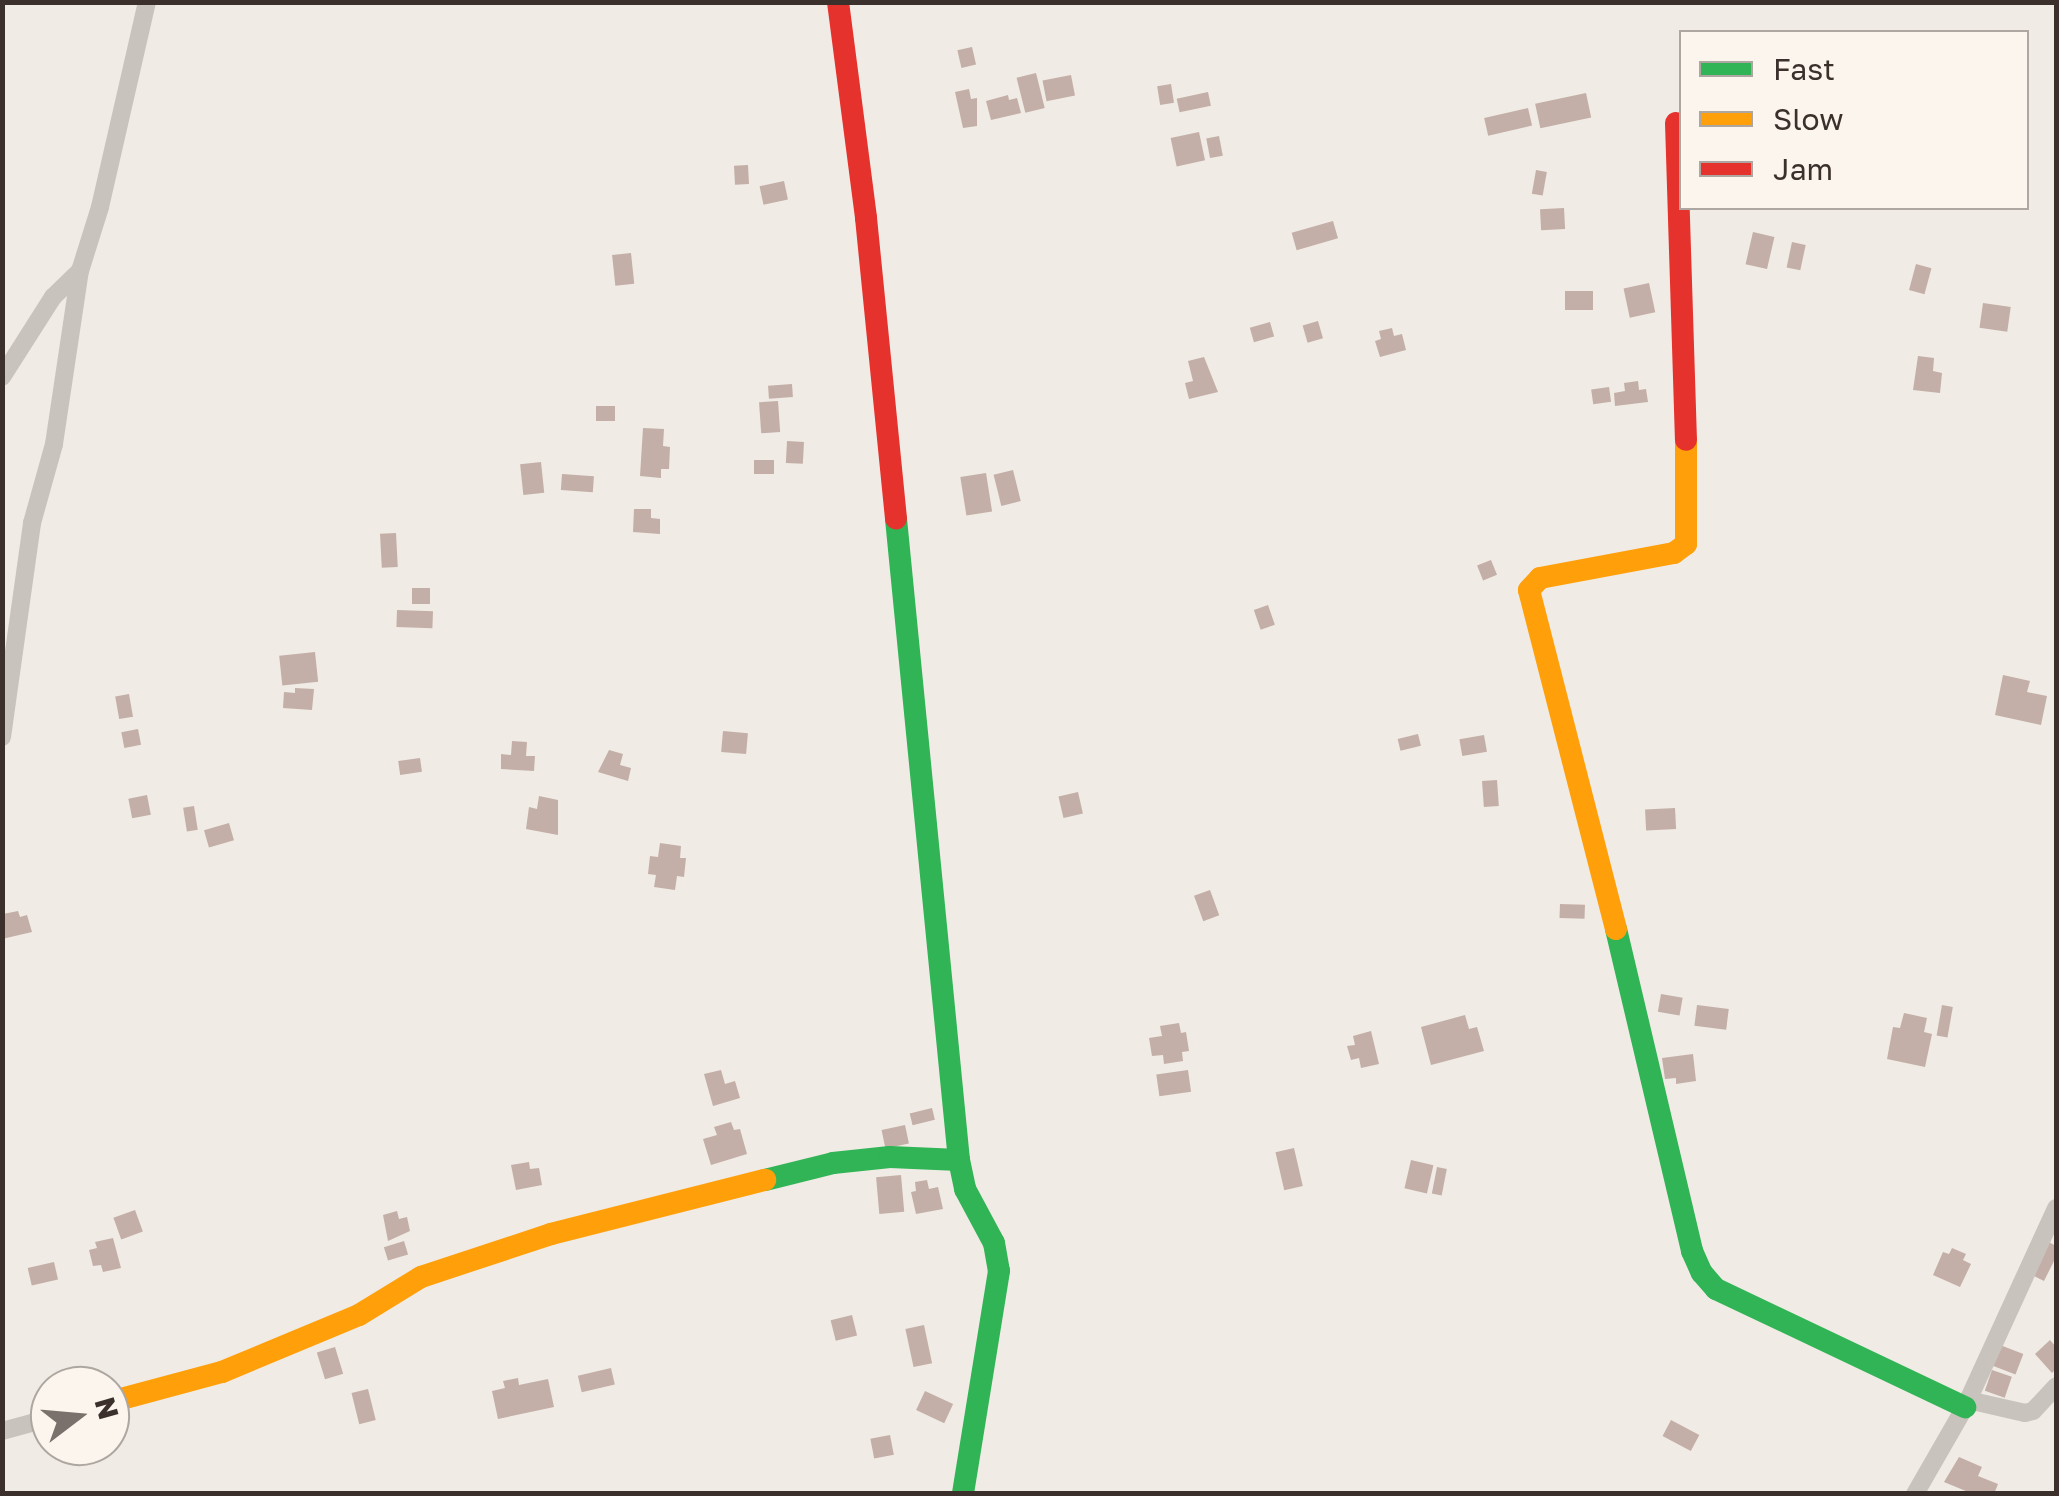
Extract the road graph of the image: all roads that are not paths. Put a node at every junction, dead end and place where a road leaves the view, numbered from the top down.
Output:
1 (147, 2) edge
2 (838, 2) edge
3 (1676, 122) dead end
4 (80, 270) junction
5 (2, 377) edge
6 (2, 737) edge
7 (959, 1160) junction
8 (2056, 1208) edge
9 (2056, 1386) edge
10 (130, 1397) edge
11 (1967, 1404) junction
12 (30, 1423) edge
13 (2, 1431) edge
14 (963, 1494) edge
15 (1915, 1494) edge

1 - 4 street
2 - 7 street
3 - 11 street
4 - 5 street
4 - 6 street
7 - 10 street
7 - 14 street
8 - 11 street
9 - 11 street
11 - 15 street
12 - 13 street

